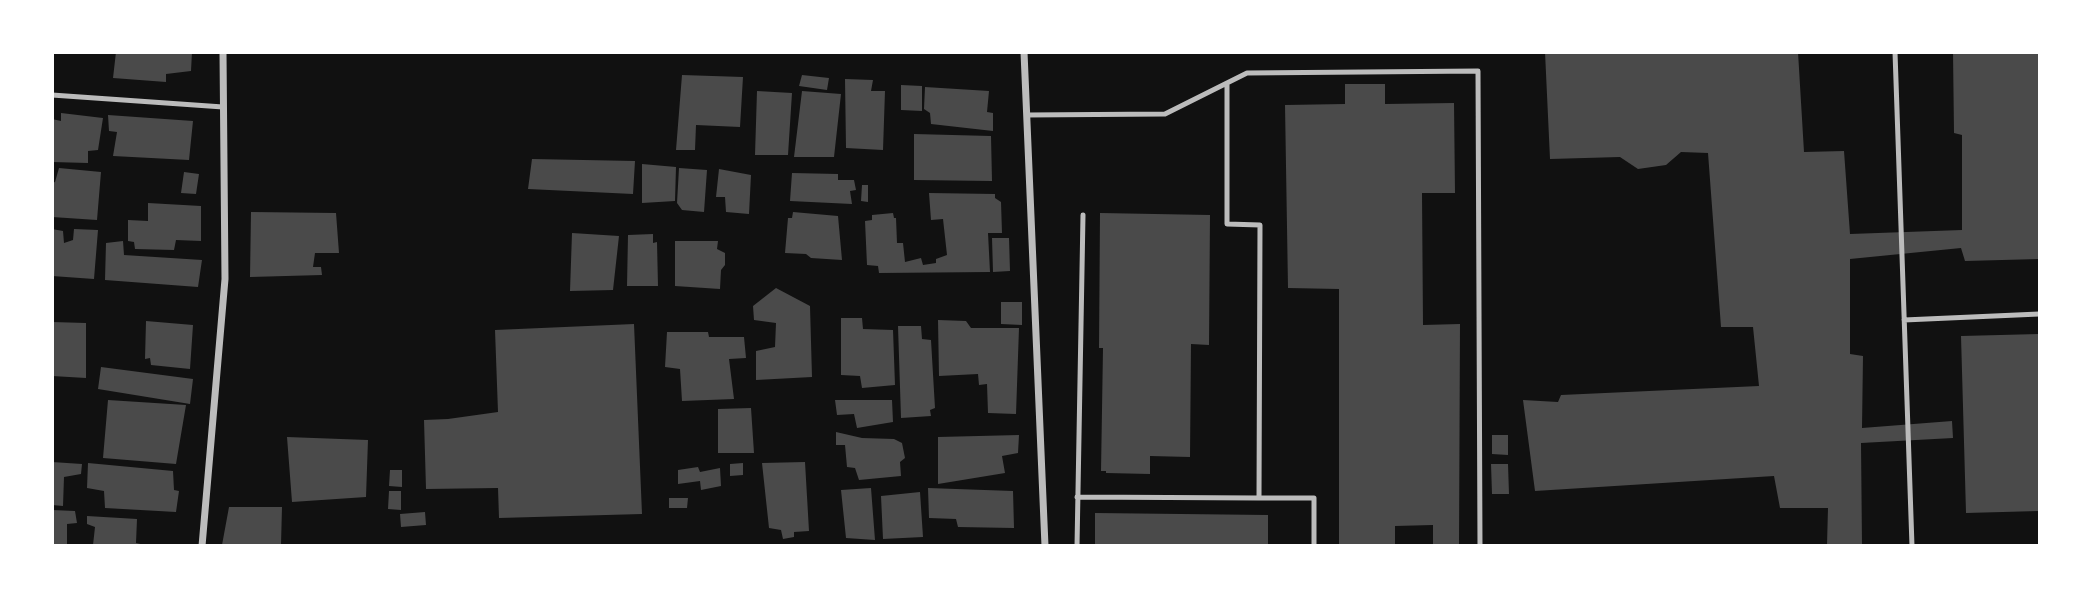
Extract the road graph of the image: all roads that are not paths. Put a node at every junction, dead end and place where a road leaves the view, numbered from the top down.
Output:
1 (223, 52) edge
2 (1024, 52) edge
3 (1895, 52) edge
4 (1227, 83) junction
5 (52, 95) edge
6 (223, 107) junction
7 (1027, 115) junction
8 (1083, 215) dead end
9 (2039, 314) edge
10 (1904, 320) junction
11 (1077, 497) junction
12 (1259, 498) junction
13 (202, 545) edge
14 (1045, 545) edge
15 (1077, 545) edge
16 (1314, 545) edge
17 (1480, 545) edge
18 (1912, 545) edge

1 - 6 street
2 - 7 street
3 - 10 lane
4 - 7 lane
4 - 12 lane
4 - 17 lane
5 - 6 lane
6 - 13 street
7 - 14 street
8 - 11 lane
9 - 10 lane
10 - 18 lane
11 - 12 lane
11 - 15 lane
12 - 16 lane

